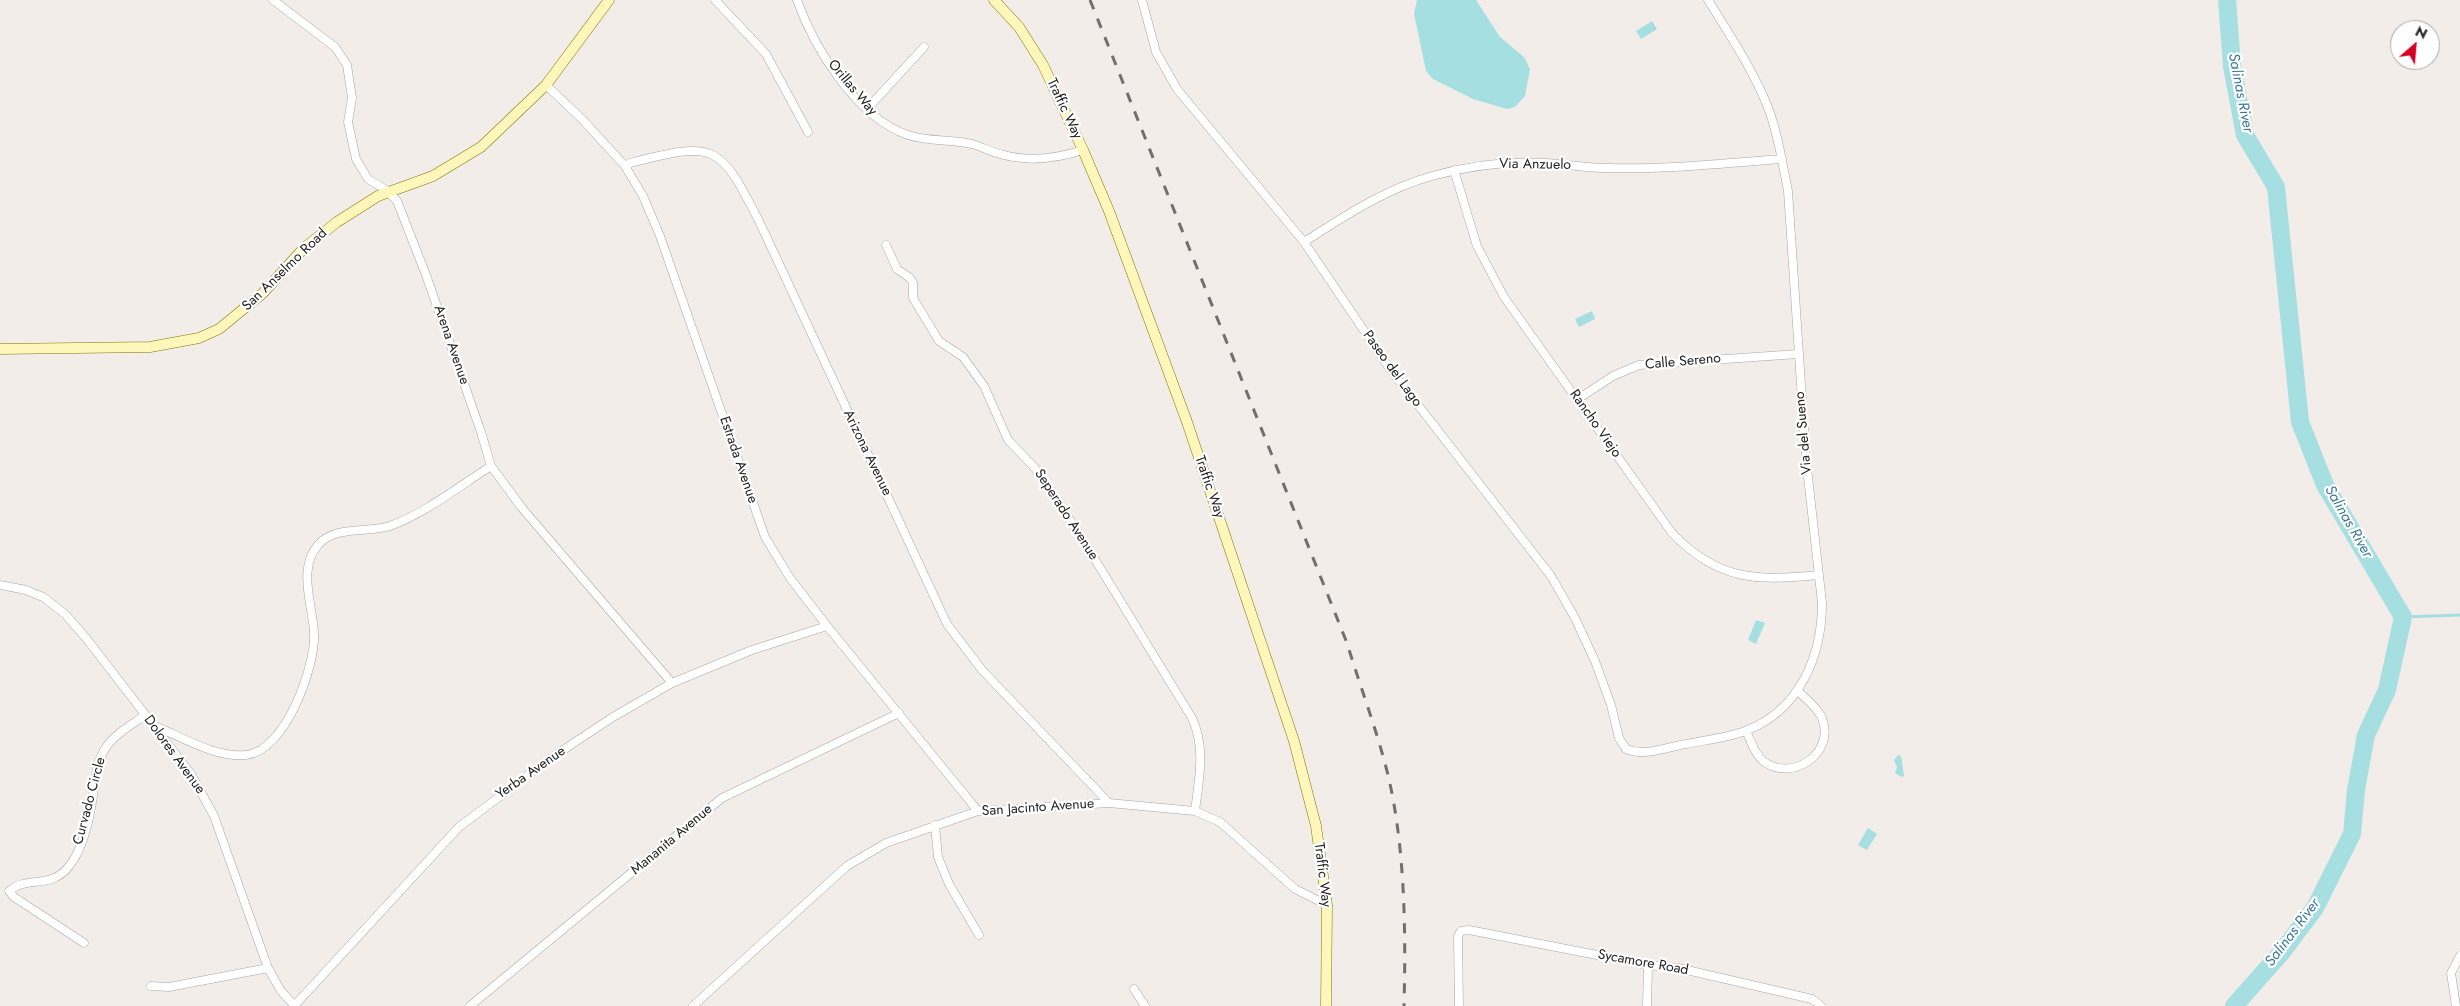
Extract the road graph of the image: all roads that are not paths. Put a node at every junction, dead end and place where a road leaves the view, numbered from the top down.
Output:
1 (273, 0) edge
2 (609, 0) edge
3 (715, 0) edge
4 (797, 0) edge
5 (994, 0) edge
6 (1142, 0) edge
7 (1708, 0) edge
8 (924, 47) dead end
9 (546, 84) junction
10 (868, 108) junction
11 (808, 132) dead end
12 (1083, 150) junction
13 (1782, 159) junction
14 (625, 166) junction
15 (1454, 170) junction
16 (388, 191) junction
17 (1304, 242) junction
18 (886, 245) dead end
19 (0, 348) edge
20 (1798, 354) junction
21 (1578, 399) junction
22 (491, 466) junction
23 (1818, 575) junction
24 (0, 585) edge
25 (827, 626) junction
26 (672, 683) junction
27 (1799, 692) junction
28 (899, 713) junction
29 (145, 714) junction
30 (156, 727) junction
31 (1746, 731) junction
32 (1626, 749) joint
33 (1109, 803) junction
34 (978, 811) junction
35 (1195, 811) junction
36 (935, 825) junction
37 (1327, 905) junction
38 (980, 935) dead end
39 (84, 943) dead end
40 (2460, 956) edge
41 (1648, 965) junction
42 (268, 968) junction
43 (151, 986) dead end
44 (1134, 989) dead end
45 (295, 1006) edge
46 (470, 1006) edge
47 (693, 1006) edge
48 (1145, 1006) edge
49 (1326, 1006) edge
50 (1459, 1006) edge
51 (1647, 1006) edge
52 (1821, 1006) edge
53 (2456, 1006) edge

1 - 16 street, Arena Avenue
2 - 9 street, San Anselmo Road
3 - 11 street
4 - 10 street, Orillas Way
5 - 12 street, Traffic Way
6 - 17 street, Paseo del Lago
7 - 13 street, Via del Sueno
8 - 10 street
9 - 14 street, Estrada Avenue
9 - 16 street, San Anselmo Road
10 - 12 street, Orillas Way
12 - 37 street, Traffic Way
13 - 15 street, Via Anzuelo
13 - 20 street, Via del Sueno
14 - 25 street, Estrada Avenue
14 - 33 street, Arizona Avenue
15 - 17 street, Via Anzuelo
15 - 21 street, Rancho Viejo
16 - 19 street, San Anselmo Road
16 - 22 street, Arena Avenue
17 - 32 street, Paseo del Lago
18 - 35 street, Seperado Avenue
20 - 21 street, Calle Sereno
20 - 23 street, Via del Sueno
21 - 23 street, Rancho Viejo
22 - 26 street, Arena Avenue
22 - 30 street
23 - 27 street, Via del Sueno
24 - 29 street, Dolores Avenue
25 - 26 street, Yerba Avenue
25 - 28 street, Estrada Avenue
26 - 45 street, Yerba Avenue
27 - 31 street, Via del Sueno
27 - 31 street
28 - 34 street, Estrada Avenue
28 - 46 street, Mananita Avenue
29 - 30 street, Dolores Avenue
29 - 39 street, Curvado Circle
30 - 42 street, Dolores Avenue
31 - 32 street, Via del Sueno
33 - 34 street, San Jacinto Avenue
33 - 35 street, San Jacinto Avenue
34 - 36 street, San Jacinto Avenue
35 - 37 street, San Jacinto Avenue
36 - 38 street
36 - 47 street, San Jacinto Avenue
37 - 49 street, Traffic Way
40 - 53 street
41 - 50 street, Sycamore Road
41 - 51 street
41 - 52 street, Sycamore Road
42 - 43 street
42 - 45 street, Dolores Avenue
44 - 48 street

